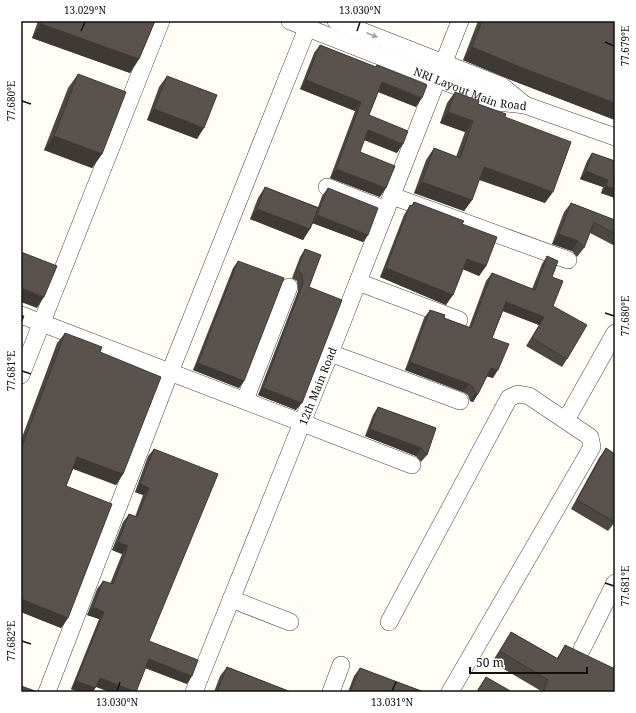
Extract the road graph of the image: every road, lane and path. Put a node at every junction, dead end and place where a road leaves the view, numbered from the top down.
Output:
1 (161, 21) edge
2 (290, 21) edge
3 (336, 21) edge
4 (460, 21) edge
5 (308, 24) edge
6 (440, 71) junction
7 (615, 137) edge
8 (327, 187) edge
9 (389, 203) junction
10 (568, 260) dead end
11 (358, 282) junction
12 (289, 287) dead end
13 (21, 315) edge
14 (459, 320) dead end
15 (42, 323) junction
16 (615, 333) edge
17 (330, 353) junction
18 (170, 372) junction
19 (21, 375) edge
20 (244, 400) junction
21 (460, 401) dead end
22 (566, 420) junction
23 (302, 422) junction
24 (412, 465) dead end
25 (615, 583) edge
26 (230, 599) junction
27 (290, 622) dead end
28 (389, 622) dead end
29 (582, 649) dead end
30 (341, 665) dead end
31 (47, 692) edge
32 (194, 692) edge
33 (331, 692) edge
34 (450, 692) edge

1 - 15 street
2 - 5 street, NRI Layout Main Road
3 -> 6 street, NRI Layout Main Road
4 - 6 street, 12th Main Road
5 - 6 street, NRI Layout Main Road
5 - 18 street
6 - 7 street, NRI Layout Main Road
6 - 9 street, 12th Main Road
8 - 9 street
9 - 10 street
9 - 11 street, 12th Main Road
11 - 14 street
11 - 17 street, 12th Main Road
12 - 20 street
13 - 15 street
15 - 18 street
15 - 19 street
16 - 22 street
17 - 21 street
17 - 23 street, 12th Main Road
18 - 20 street
18 - 31 street
20 - 23 street
22 - 28 street
22 - 34 street
23 - 24 street
23 - 26 street, 12th Main Road
25 - 29 street
26 - 27 street
26 - 32 street, 12th Main Road
30 - 33 street

